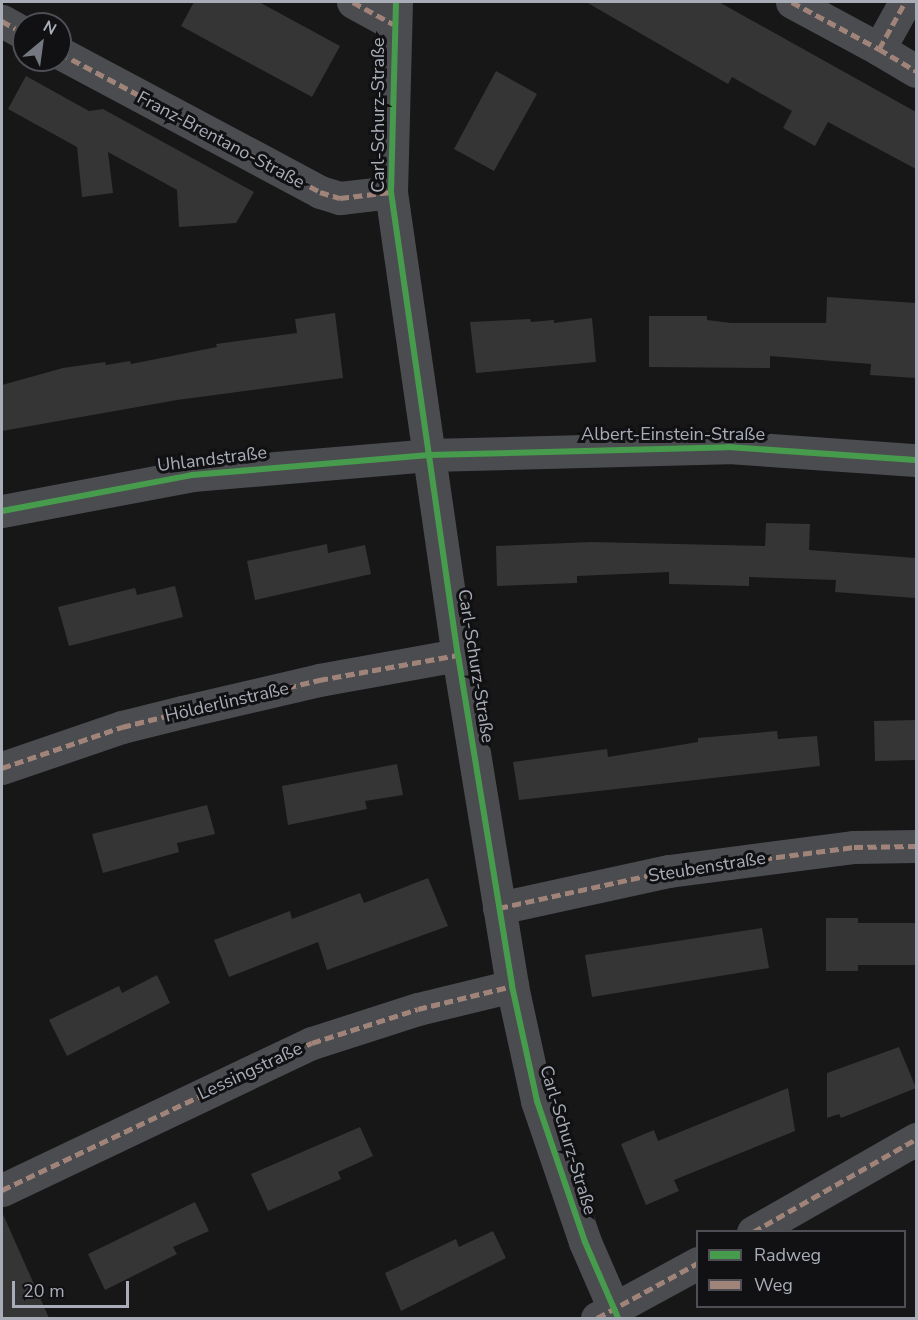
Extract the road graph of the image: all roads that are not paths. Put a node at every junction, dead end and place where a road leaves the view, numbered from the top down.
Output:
1 (352, 2) edge
2 (792, 2) edge
3 (905, 2) edge
4 (395, 13) edge
5 (879, 50) junction
6 (72, 60) edge
7 (916, 70) edge
8 (391, 192) junction
9 (429, 455) junction
10 (916, 460) edge
11 (2, 510) edge
12 (458, 655) junction
13 (2, 768) edge
14 (916, 846) edge
15 (499, 908) junction
16 (512, 987) junction
17 (916, 1139) edge
18 (2, 1190) edge
19 (757, 1230) edge
20 (696, 1264) edge
21 (610, 1316) edge

1 - 4 street
2 - 5 street
3 - 5 street
4 - 8 street, Carl-Schurz-Straße
5 - 7 street
6 - 8 street, Franz-Brentano-Straße
8 - 9 street, Carl-Schurz-Straße
9 - 10 street, Albert-Einstein-Straße
9 - 11 street, Uhlandstraße
9 - 12 street, Carl-Schurz-Straße
12 - 13 street, Hölderlinstraße
12 - 15 street, Carl-Schurz-Straße
14 - 15 street, Steubenstraße
15 - 16 street, Carl-Schurz-Straße
16 - 18 street, Lessingstraße
16 - 21 street, Carl-Schurz-Straße
17 - 19 street
20 - 21 street

